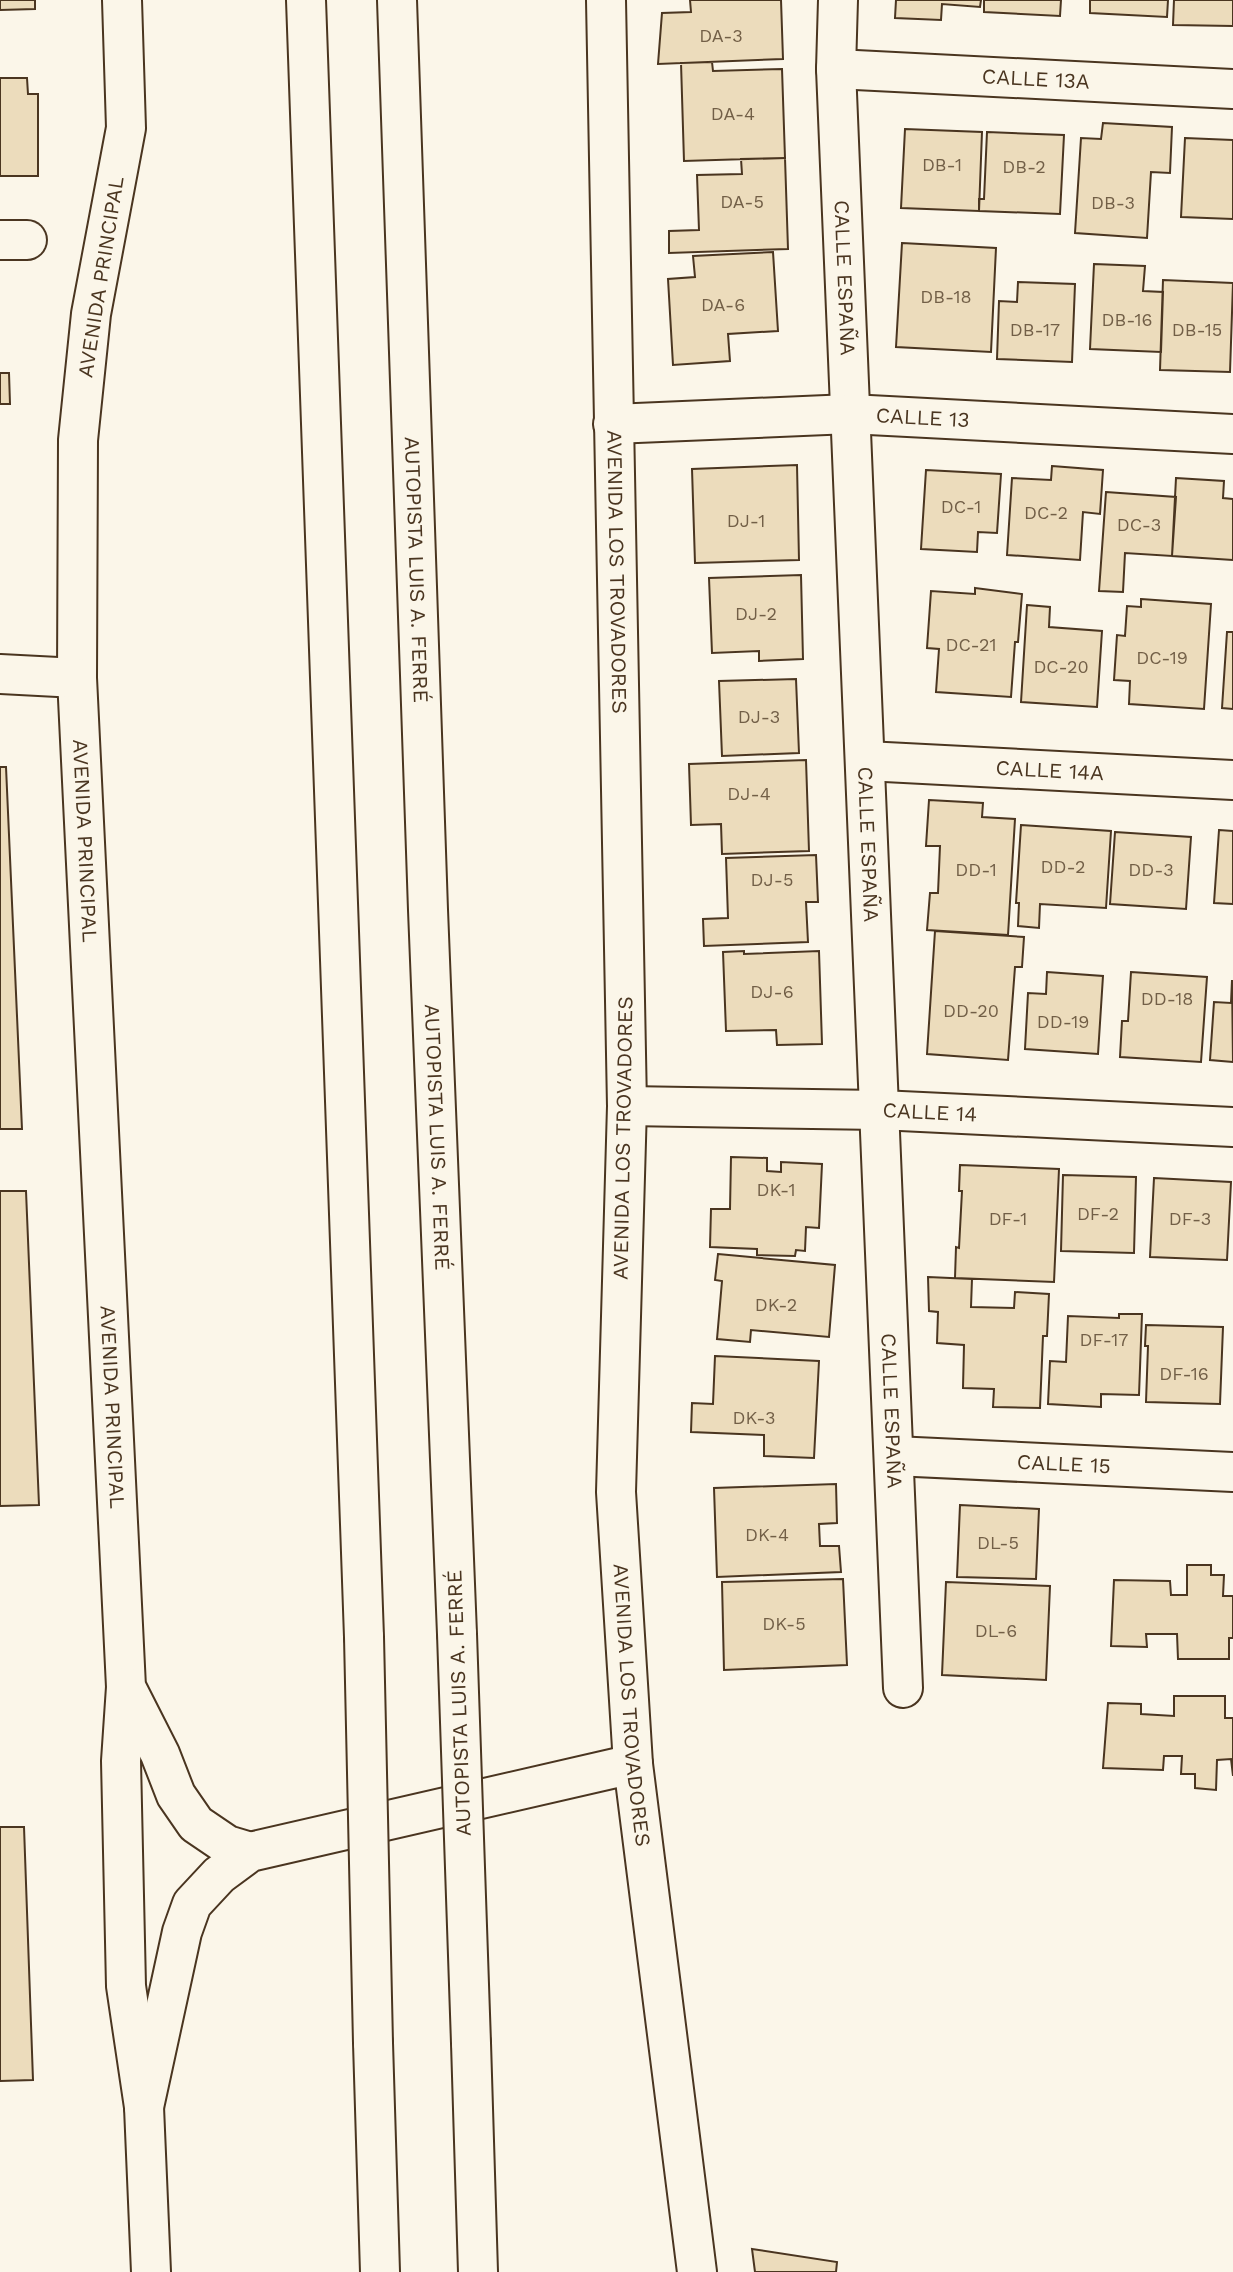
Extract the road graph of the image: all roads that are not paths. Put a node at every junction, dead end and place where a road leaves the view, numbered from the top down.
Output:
1 (122, 0) edge
2 (306, 0) edge
3 (397, 0) edge
4 (606, 0) edge
5 (838, 0) edge
6 (836, 69) junction
7 (1233, 89) edge
8 (850, 414) junction
9 (614, 424) junction
10 (1233, 434) edge
11 (0, 674) edge
12 (77, 678) junction
13 (866, 761) junction
14 (1233, 780) edge
15 (626, 1106) junction
16 (880, 1110) junction
17 (1233, 1127) edge
18 (894, 1456) junction
19 (1233, 1472) edge
20 (126, 1687) junction
21 (902, 1688) dead end
22 (633, 1764) junction
23 (250, 1852) junction
24 (144, 2107) junction
25 (151, 2272) edge
26 (380, 2272) edge
27 (478, 2272) edge
28 (697, 2272) edge

1 - 12 main road, AVENIDA PRINCIPAL
2 - 26 main road, bridge
3 - 27 main road, AUTOPISTA LUIS A. FERRÉ, bridge
4 - 9 main road, AVENIDA LOS TROVADORES
5 - 6 main road, CALLE ESPAÑA
6 - 7 main road, CALLE 13A
6 - 8 main road, CALLE ESPAÑA
8 - 9 main road, CALLE 13
8 - 10 main road, CALLE 13
8 - 13 main road, CALLE ESPAÑA
9 - 15 main road, AVENIDA LOS TROVADORES
11 - 12 main road
12 - 20 main road, AVENIDA PRINCIPAL
13 - 14 main road, CALLE 14A
13 - 16 main road, CALLE ESPAÑA
15 - 16 main road, CALLE 14
15 - 22 main road, AVENIDA LOS TROVADORES
16 - 17 main road, CALLE 14
16 - 18 main road, CALLE ESPAÑA
18 - 19 main road, CALLE 15
18 - 21 main road, CALLE ESPAÑA
20 - 23 main road
20 - 24 main road, AVENIDA PRINCIPAL
22 - 23 main road
22 - 28 main road, AVENIDA LOS TROVADORES
23 - 24 main road
24 - 25 main road

